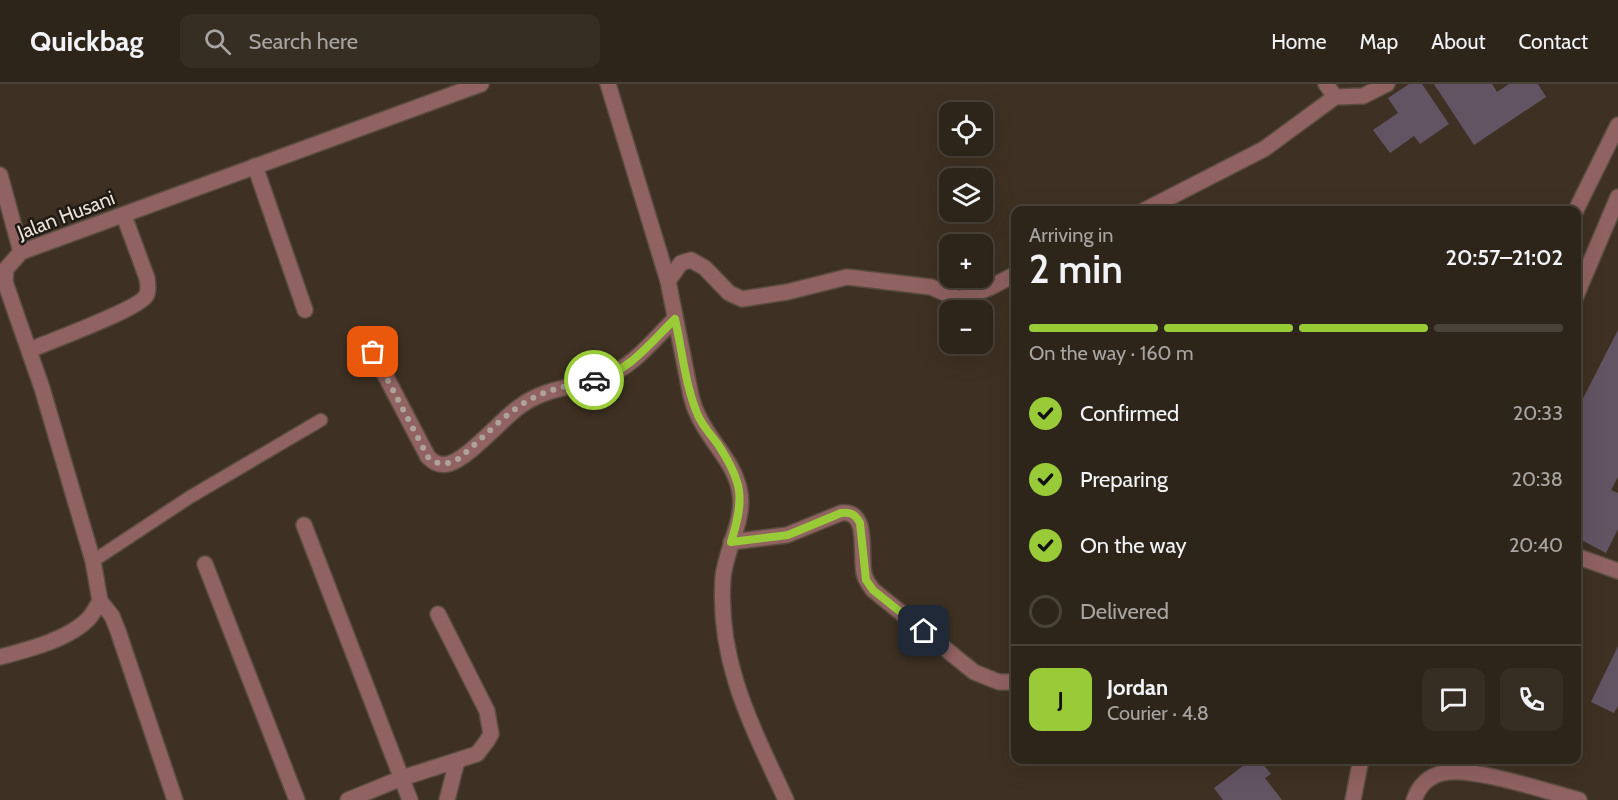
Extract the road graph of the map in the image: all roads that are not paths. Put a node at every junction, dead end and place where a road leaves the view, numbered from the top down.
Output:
1 (481, 84) edge
2 (608, 84) edge
3 (1326, 84) edge
4 (1387, 84) edge
5 (1335, 97) junction
6 (1618, 125) edge
7 (255, 166) junction
8 (0, 175) edge
9 (1618, 197) edge
10 (1172, 203) edge
11 (1578, 206) edge
12 (124, 216) junction
13 (21, 252) junction
14 (1011, 277) edge
15 (668, 281) junction
16 (1581, 285) edge
17 (305, 310) dead end
18 (675, 319) junction
19 (30, 350) junction
20 (373, 352) dead end
21 (321, 420) dead end
22 (304, 525) dead end
23 (731, 542) junction
24 (1581, 558) edge
25 (93, 561) junction
26 (205, 564) dead end
27 (1618, 571) edge
28 (100, 601) junction
29 (438, 614) dead end
30 (0, 657) edge
31 (1011, 682) edge
32 (457, 761) junction
33 (1360, 764) edge
34 (402, 778) junction
35 (175, 800) edge
36 (297, 800) edge
37 (348, 800) edge
38 (410, 800) edge
39 (447, 800) edge
40 (786, 800) edge
41 (1353, 800) edge
42 (1414, 800) edge
43 (1579, 800) edge

1 - 7 street, Jalan Husani
2 - 15 street
3 - 5 street
4 - 5 street
5 - 10 street
6 - 11 street
7 - 12 street, Jalan Husani
7 - 17 street
8 - 13 street
9 - 16 street
12 - 13 street, Jalan Husani
12 - 19 street
13 - 19 street, Jalan Husani
14 - 15 street
15 - 18 street
18 - 20 street
18 - 23 street
19 - 25 street, Jalan Husani
21 - 25 lane
22 - 34 street
23 - 31 street
23 - 40 street
24 - 27 street
25 - 28 street, Jalan Husani
26 - 36 street
28 - 30 street
28 - 35 street
29 - 32 street
32 - 34 street
32 - 39 street
33 - 41 street
34 - 37 street
34 - 38 street
42 - 43 street

